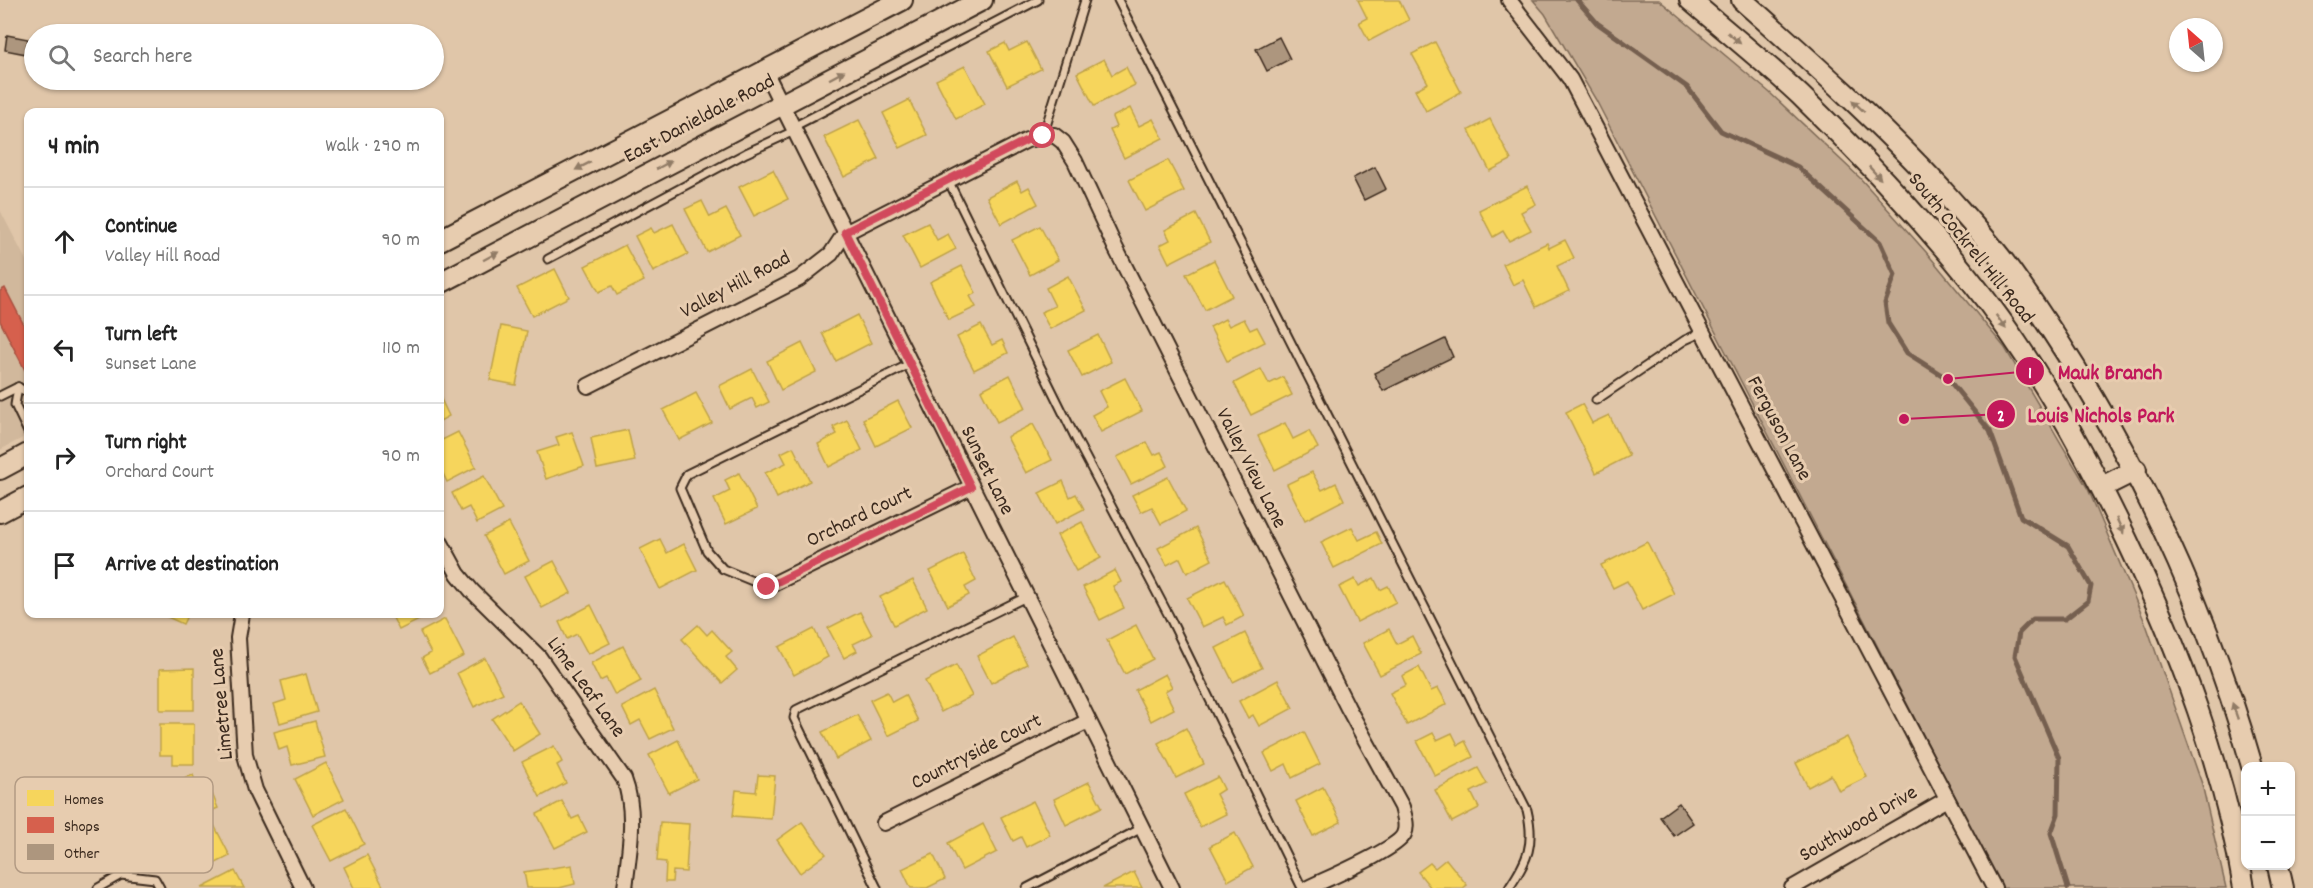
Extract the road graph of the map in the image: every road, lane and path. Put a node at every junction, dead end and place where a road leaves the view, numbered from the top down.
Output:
1 (902, 0) edge
2 (982, 0) edge
3 (1038, 0) edge
4 (1085, 0) edge
5 (1118, 0) edge
6 (1509, 0) edge
7 (1690, 0) edge
8 (1742, 0) edge
9 (1783, 36) junction
10 (1763, 63) junction
11 (765, 71) junction
12 (781, 105) junction
13 (793, 129) junction
14 (1048, 136) junction
15 (948, 180) junction
16 (845, 232) junction
17 (444, 238) edge
18 (548, 259) dead end
19 (444, 281) edge
20 (1703, 332) junction
21 (910, 364) junction
22 (588, 386) dead end
23 (18, 387) junction
24 (24, 391) edge
25 (0, 396) edge
26 (1596, 400) dead end
27 (24, 424) edge
28 (24, 456) edge
29 (0, 469) edge
30 (2136, 470) junction
31 (971, 487) junction
32 (2102, 487) junction
33 (24, 499) edge
34 (0, 512) edge
35 (444, 548) edge
36 (767, 587) joint
37 (1026, 597) junction
38 (241, 618) edge
39 (1088, 721) junction
40 (2251, 762) edge
41 (1947, 799) junction
42 (884, 823) dead end
43 (1142, 828) junction
44 (98, 888) edge
45 (160, 888) edge
46 (303, 888) edge
47 (625, 888) edge
48 (877, 888) edge
49 (1027, 888) edge
50 (1172, 888) edge
51 (1302, 888) edge
52 (1308, 888) edge
53 (1509, 888) edge
54 (1792, 888) edge
55 (1994, 888) edge
56 (2244, 888) edge

1 - 11 main road, East Danieldale Road
12 -> 2 main road, East Danieldale Road
3 - 13 lane
4 - 14 lane
5 - 53 lane
6 - 20 street, Ferguson Lane
7 -> 10 main road, South Cockrell Hill Road
8 - 9 main road, South Cockrell Hill Road
9 - 10 main road
30 -> 9 main road, South Cockrell Hill Road
10 -> 32 main road, South Cockrell Hill Road
11 - 12 street, Sunset Lane
11 -> 17 main road, East Danieldale Road
12 - 13 street, Sunset Lane
19 -> 12 main road, East Danieldale Road
13 - 16 street, Sunset Lane
13 - 18 lane
14 - 15 street, Valley Hill Road
14 - 52 street, Valley View Lane
15 - 16 street, Valley Hill Road
15 - 51 lane
16 - 21 street, Sunset Lane
16 - 22 street, Valley Hill Road
20 - 26 lane
20 - 41 street, Ferguson Lane
21 - 31 street, Sunset Lane
21 - 36 lane
23 - 24 lane
23 - 25 lane
23 - 27 lane
28 - 29 main road
30 - 32 main road
40 -> 30 main road, South Cockrell Hill Road
31 - 36 street, Orchard Court
31 - 37 street, Sunset Lane
32 -> 56 main road, South Cockrell Hill Road
33 - 34 main road
35 - 47 street, Lime Leaf Lane
37 - 39 street, Sunset Lane
37 - 48 lane
38 - 46 street, Limetree Lane
39 - 42 street, Countryside Court
39 - 43 street, Sunset Lane
41 - 54 street, Southwood Drive
41 - 55 street, Ferguson Lane
43 - 49 lane
43 - 50 street, Sunset Lane
44 - 45 lane

